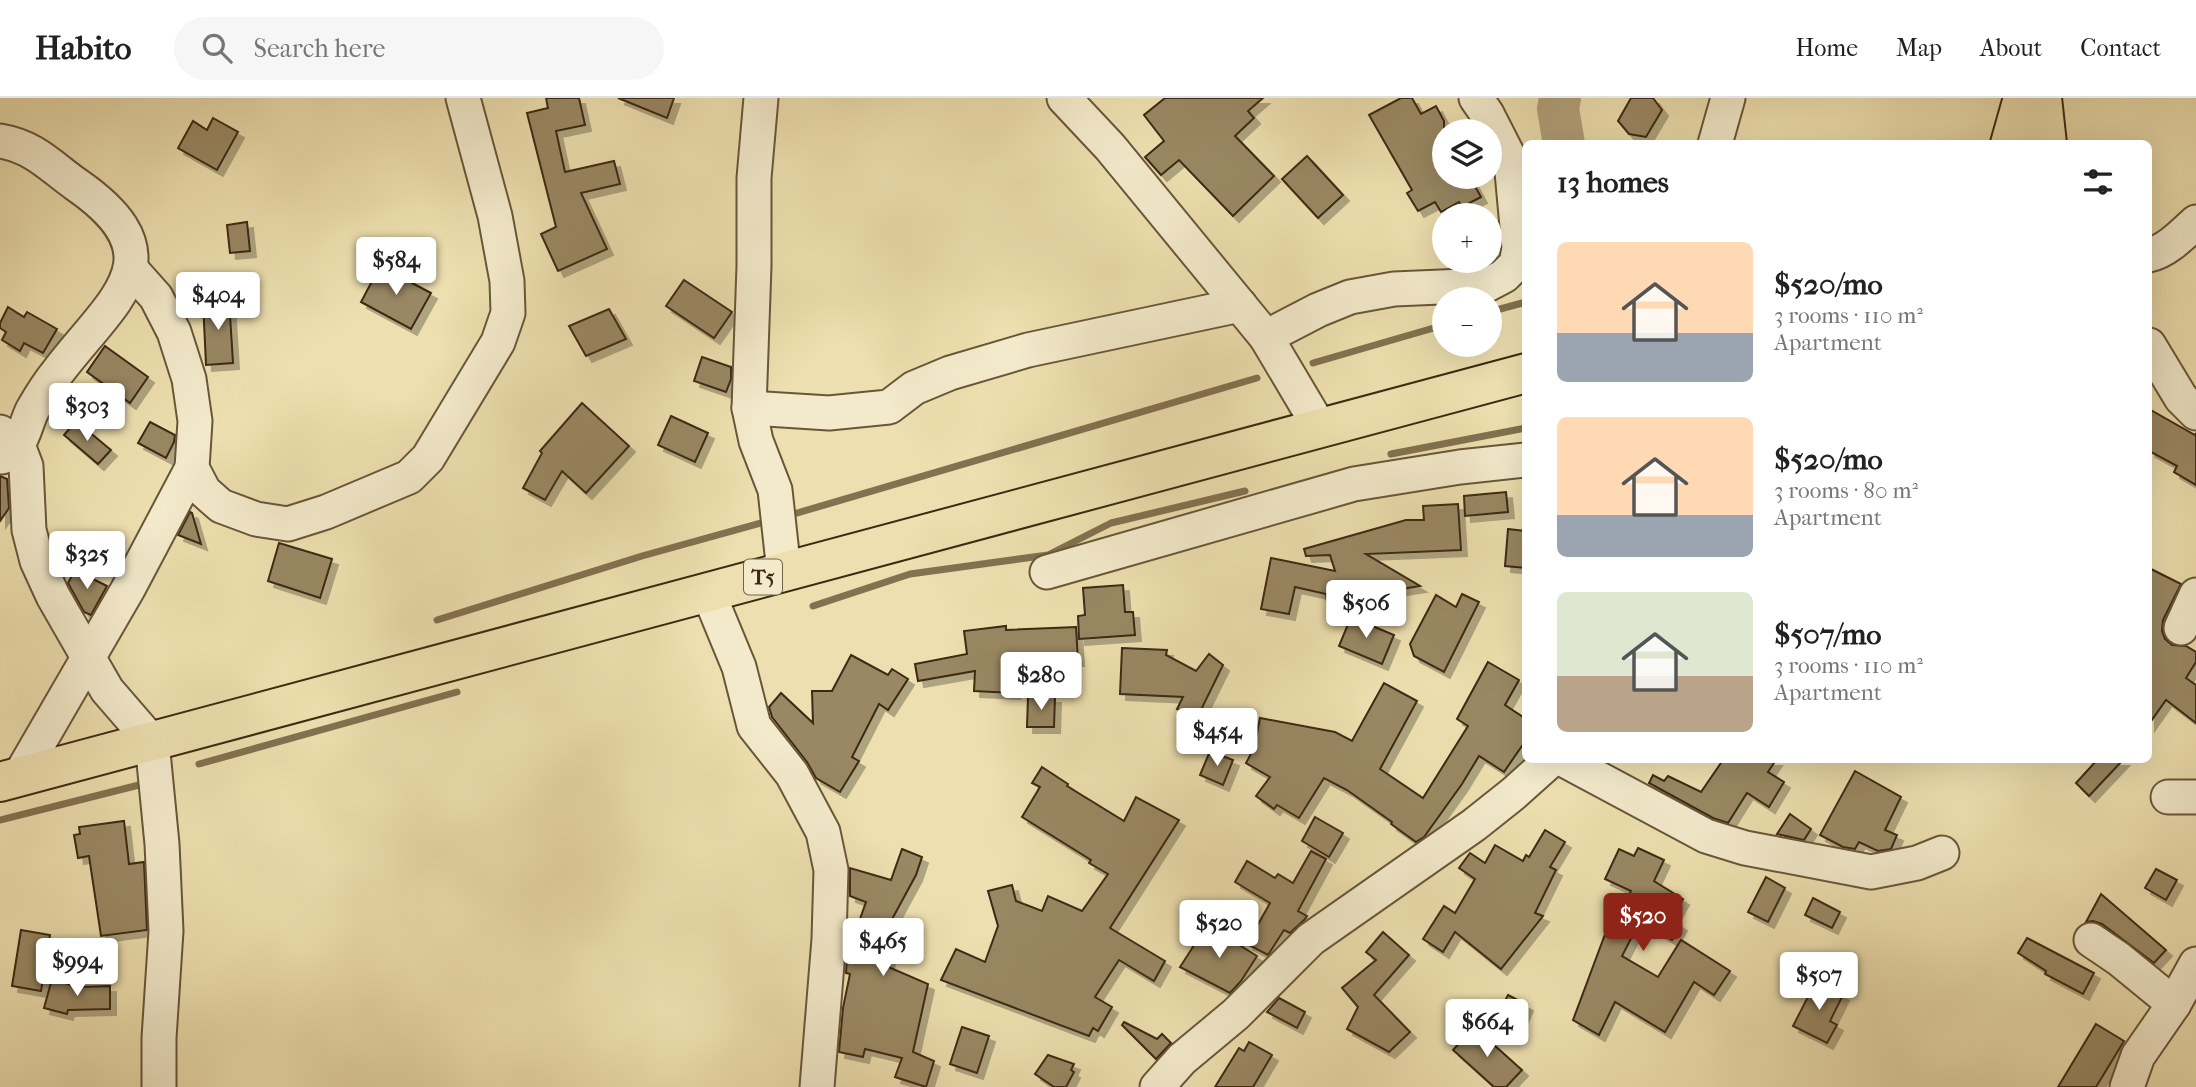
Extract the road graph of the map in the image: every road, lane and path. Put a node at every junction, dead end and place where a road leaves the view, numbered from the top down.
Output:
1 (463, 98) edge
2 (761, 98) edge
3 (1065, 98) edge
4 (1476, 98) edge
5 (1728, 98) edge
6 (2023, 98) edge
7 (2042, 98) edge
8 (1716, 140) edge
9 (2011, 140) edge
10 (2047, 140) edge
11 (0, 141) edge
12 (2196, 222) edge
13 (2152, 254) edge
14 (131, 269) junction
15 (1240, 305) junction
16 (1266, 337) junction
17 (2152, 350) edge
18 (1522, 374) edge
19 (749, 408) junction
20 (2196, 413) edge
21 (1320, 428) junction
22 (6, 445) edge
23 (1522, 460) edge
24 (191, 468) junction
25 (784, 572) junction
26 (1047, 572) dead end
27 (708, 592) junction
28 (2196, 596) edge
29 (2181, 628) dead end
30 (89, 657) junction
31 (152, 742) junction
32 (1548, 763) edge
33 (1570, 763) edge
34 (10, 780) edge
35 (1942, 853) dead end
36 (2091, 940) dead end
37 (2196, 964) edge
38 (2174, 1004) junction
39 (2135, 1083) edge
40 (159, 1087) edge
41 (817, 1087) edge
42 (1157, 1087) edge

1 - 24 street
2 - 19 street
3 - 15 street
4 - 16 street
5 - 8 street
6 - 9 highway
7 - 10 highway
11 - 14 street
12 - 13 street
14 - 22 street
14 - 24 street
15 - 16 street
15 - 19 street
16 - 21 street
17 - 20 street
18 - 21 highway, T5
19 - 25 street
21 - 25 highway, T5
22 - 30 street
23 - 26 street
24 - 30 street
25 - 27 highway, T5
27 - 31 highway, T5
27 - 41 street
28 - 29 street
30 - 31 street
30 - 34 street
31 - 34 highway, T5
31 - 40 street
32 - 42 street
33 - 35 street
36 - 38 street
37 - 38 street
38 - 39 street

